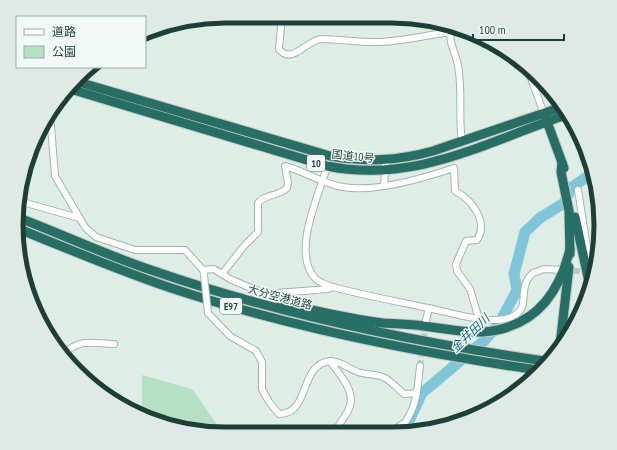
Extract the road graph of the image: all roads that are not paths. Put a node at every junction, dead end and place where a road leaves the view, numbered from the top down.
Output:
1 (281, 23) edge
2 (451, 32) joint
3 (531, 78) edge
4 (81, 83) edge
5 (75, 90) edge
6 (558, 110) edge
7 (561, 115) edge
8 (545, 118) junction
9 (51, 122) edge
10 (462, 141) junction
11 (330, 156) junction
12 (386, 160) junction
13 (562, 163) junction
14 (327, 166) junction
15 (386, 171) junction
16 (323, 181) junction
17 (384, 186) junction
18 (578, 190) dead end
19 (24, 203) edge
20 (571, 208) junction
21 (79, 218) junction
22 (23, 220) edge
23 (575, 224) junction
24 (23, 231) edge
25 (570, 249) junction
26 (590, 262) edge
27 (562, 270) tunnel mouth
28 (153, 271) junction
29 (204, 272) junction
30 (222, 274) junction
31 (587, 275) edge
32 (333, 287) junction
33 (429, 308) junction
34 (480, 319) junction
35 (426, 320) tunnel mouth
36 (567, 325) edge
37 (561, 335) edge
38 (114, 344) dead end
39 (67, 351) edge
40 (330, 361) junction
41 (542, 361) edge
42 (481, 362) junction
43 (420, 366) tunnel mouth
44 (533, 369) edge
45 (529, 373) edge
46 (417, 393) junction
47 (339, 427) edge
48 (398, 427) edge

1 - 2 street
2 - 10 street
3 - 8 street
4 - 11 highway, 国道10号 / 10
5 - 14 highway, 国道10号 / 10
6 - 8 highway, 国道10号 / 10
7 - 8 highway, 国道10号 / 10
8 - 10 highway, 国道10号 / 10
8 - 13 highway
8 - 15 highway, 国道10号 / 10
9 - 21 street
10 - 12 highway, 国道10号 / 10
11 - 12 highway, 国道10号 / 10
11 - 14 street
12 - 15 street
13 - 20 highway
13 - 20 highway
14 - 15 highway, 国道10号 / 10
14 - 16 street
15 - 17 street
16 - 17 street
16 - 30 street
16 - 32 street
17 - 34 street
18 - 26 street
19 - 21 street
20 - 23 highway
20 - 25 highway
21 - 29 street
22 - 28 highway, 大分空港道路 / E97
23 - 31 highway
23 - 36 highway
24 - 42 highway, 大分空港道路 / E97
25 - 28 highway
25 - 37 highway
27 - 34 street
28 - 41 highway, 大分空港道路 / E97
29 - 30 street
29 - 40 street, bridge
30 - 32 street
32 - 33 street
33 - 34 street
33 - 35 street
38 - 39 street
40 - 46 street
40 - 47 street
42 - 44 highway, 大分空港道路 / E97
42 - 45 highway
43 - 46 street
46 - 48 street

